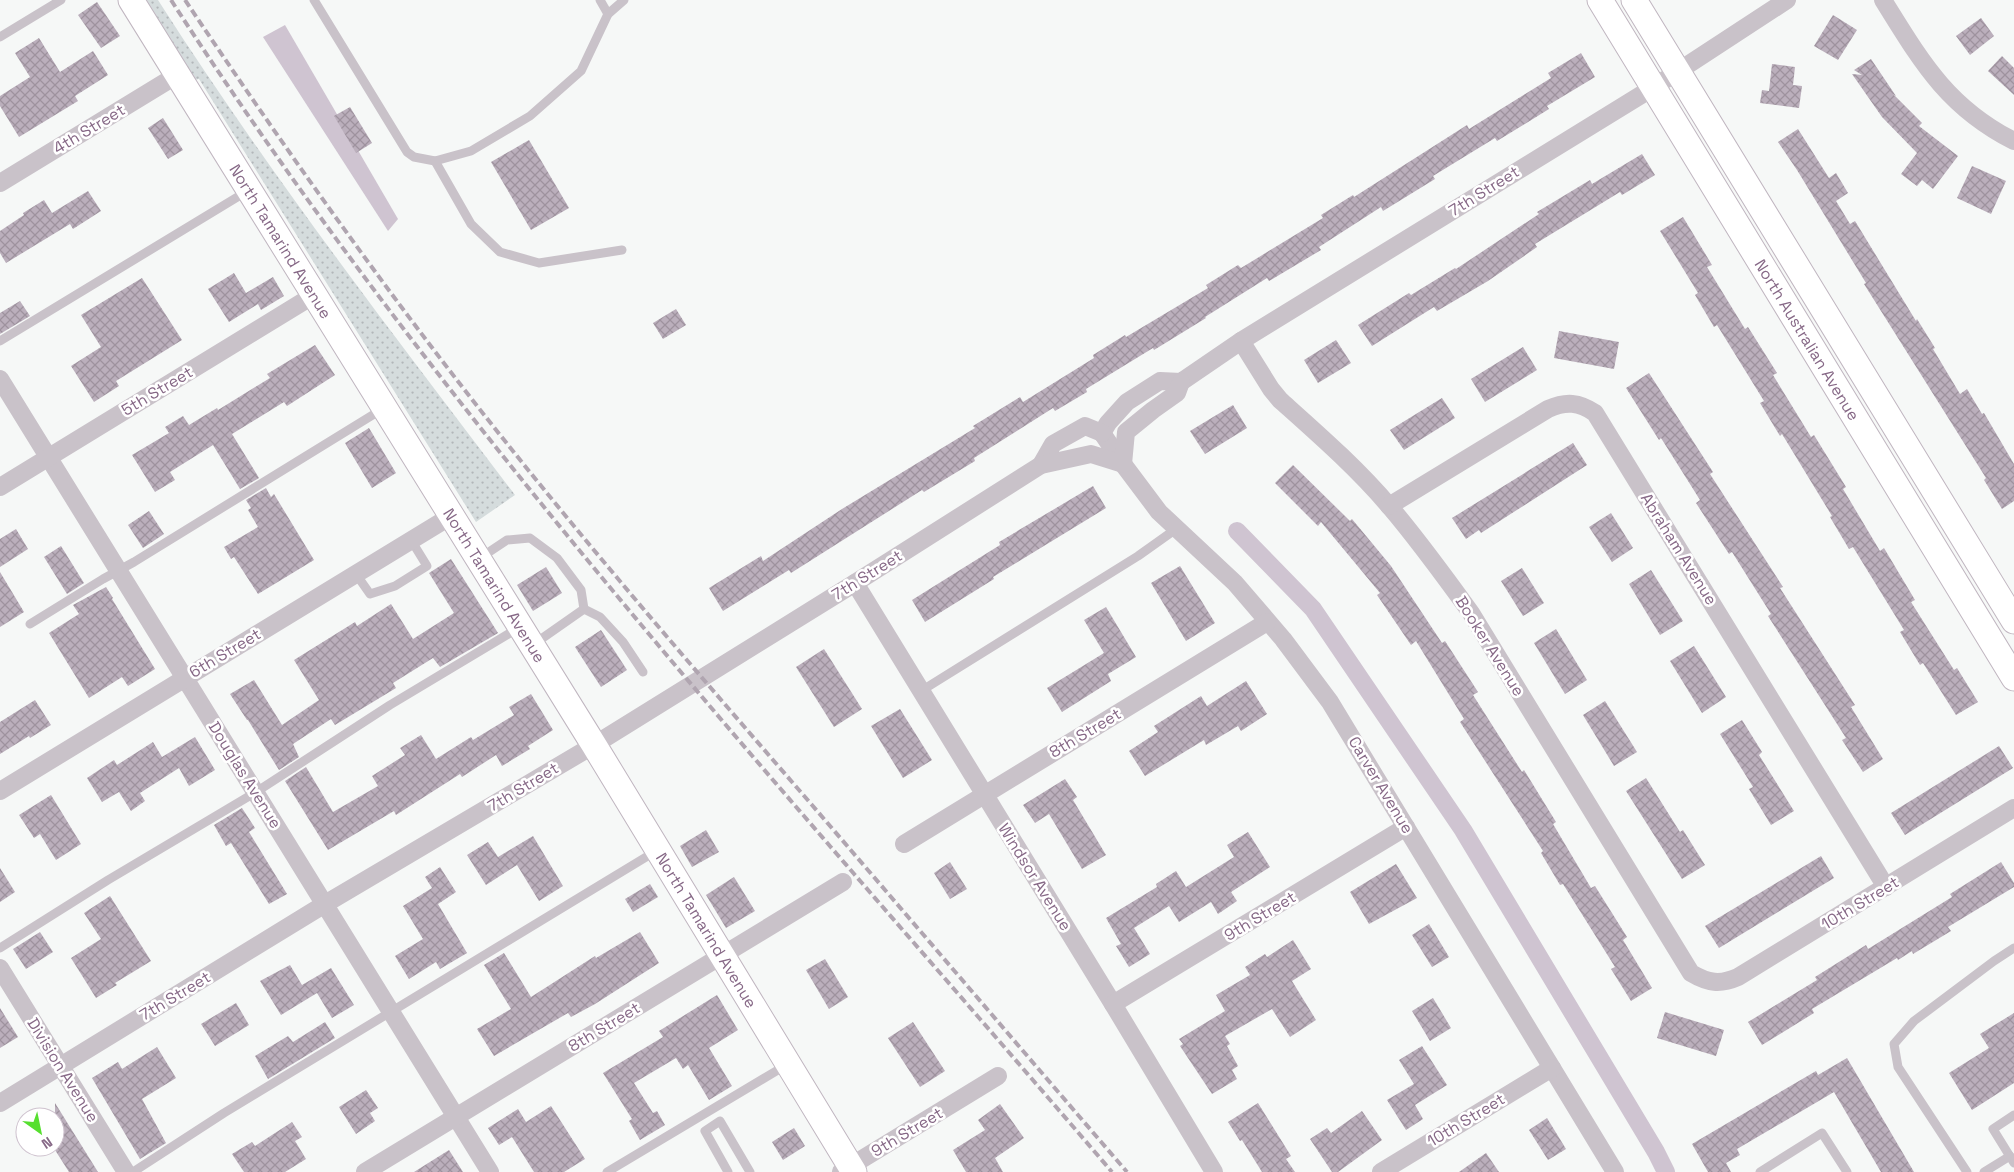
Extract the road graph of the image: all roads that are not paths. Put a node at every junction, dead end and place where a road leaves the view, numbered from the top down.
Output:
1 (60, 0) edge
2 (131, 0) edge
3 (314, 0) edge
4 (600, 0) edge
5 (624, 0) edge
6 (1600, 0) edge
7 (1634, 0) edge
8 (1786, 0) edge
9 (1883, 0) edge
10 (608, 14) junction
11 (0, 37) edge
12 (1678, 72) junction
13 (178, 75) junction
14 (1654, 87) junction
15 (2014, 140) edge
16 (435, 161) junction
17 (0, 183) edge
18 (249, 190) junction
19 (622, 250) dead end
20 (314, 295) junction
21 (0, 341) edge
22 (1241, 341) junction
23 (0, 379) edge
24 (1181, 382) junction
25 (384, 408) junction
26 (1102, 432) junction
27 (48, 458) junction
28 (1123, 464) junction
29 (1041, 465) junction
30 (0, 487) edge
31 (1389, 506) junction
32 (451, 516) junction
33 (1176, 529) junction
34 (412, 540) junction
35 (478, 559) junction
36 (119, 570) junction
37 (356, 574) junction
38 (855, 583) junction
39 (584, 609) junction
40 (2014, 621) edge
41 (1267, 622) junction
42 (30, 624) dead end
43 (526, 636) junction
44 (643, 672) dead end
45 (185, 678) junction
46 (2014, 678) edge
47 (921, 692) junction
48 (594, 745) junction
49 (0, 790) edge
50 (256, 792) junction
51 (984, 795) junction
52 (2014, 808) edge
53 (1406, 827) junction
54 (904, 844) dead end
55 (658, 850) junction
56 (843, 882) dead end
57 (1886, 887) junction
58 (325, 904) junction
59 (0, 948) edge
60 (2014, 948) edge
61 (722, 954) junction
62 (0, 968) edge
63 (1702, 980) joint
64 (1114, 1004) junction
65 (393, 1012) junction
66 (788, 1064) junction
67 (60, 1066) junction
68 (1552, 1068) junction
69 (998, 1076) dead end
70 (0, 1103) edge
71 (2014, 1115) edge
72 (456, 1117) junction
73 (2012, 1159) edge
74 (848, 1170) edge
75 (126, 1172) edge
76 (133, 1172) edge
77 (365, 1172) edge
78 (490, 1172) edge
79 (607, 1172) edge
80 (728, 1172) edge
81 (750, 1172) edge
82 (1214, 1172) edge
83 (1381, 1172) edge
84 (1615, 1172) edge
85 (1760, 1172) edge
86 (1847, 1172) edge
87 (1967, 1172) edge
88 (1984, 1172) edge

1 - 11 lane
2 - 13 main road, North Tamarind Avenue
3 - 16 lane
4 - 10 lane
5 - 10 lane
6 - 14 main road, North Australian Avenue
7 - 12 main road, North Australian Avenue
8 - 12 street, 7th Street
9 - 15 street
10 - 16 lane
12 - 14 street, 7th Street
12 - 40 main road, North Australian Avenue
13 - 17 street, 4th Street
13 - 18 main road, North Tamarind Avenue
14 - 22 street, 7th Street
14 - 46 main road, North Australian Avenue
16 - 19 lane
18 - 20 main road, North Tamarind Avenue
18 - 21 lane
20 - 25 main road, North Tamarind Avenue
20 - 27 street, 5th Street
22 - 24 street, 7th Street
22 - 31 street, Booker Avenue
23 - 27 street, Douglas Avenue
24 - 26 street
24 - 28 street, 7th Street
25 - 32 main road, North Tamarind Avenue
25 - 36 lane
26 - 28 street, Carver Avenue
26 - 29 street, 7th Street
27 - 30 street, 5th Street
27 - 36 street, Douglas Avenue
28 - 29 street, 7th Street
28 - 33 street, Carver Avenue
29 - 38 street, 7th Street
31 - 57 street, Abraham Avenue
31 - 63 street, Booker Avenue
32 - 34 street, 6th Street
32 - 35 main road, North Tamarind Avenue
33 - 41 street, Carver Avenue
33 - 47 lane
34 - 37 street, 6th Street
34 - 37 lane
35 - 39 lane
35 - 43 main road, North Tamarind Avenue
36 - 42 lane
36 - 45 street, Douglas Avenue
37 - 45 street, 6th Street
38 - 47 street, Windsor Avenue
38 - 48 street, 7th Street
39 - 43 lane
39 - 44 lane
41 - 51 street, 8th Street
41 - 53 street, Carver Avenue
43 - 48 main road, North Tamarind Avenue
43 - 50 lane
45 - 49 street, 6th Street
45 - 50 street, Douglas Avenue
47 - 51 street, Windsor Avenue
48 - 55 main road, North Tamarind Avenue
48 - 58 street, 7th Street
50 - 58 street, Douglas Avenue
50 - 59 lane
51 - 54 street, 8th Street
51 - 64 street, Windsor Avenue
52 - 57 street, 10th Street
53 - 64 street, 9th Street
53 - 68 street, Carver Avenue
55 - 61 main road, North Tamarind Avenue
55 - 65 lane
56 - 61 street, 8th Street
57 - 63 street, 10th Street
58 - 65 street, Douglas Avenue
58 - 67 street, 7th Street
60 - 87 lane
61 - 66 main road, North Tamarind Avenue
61 - 72 street, 8th Street
62 - 67 street, Division Avenue
64 - 82 street, Windsor Avenue
65 - 72 street, Douglas Avenue
65 - 76 lane
66 - 74 main road, North Tamarind Avenue
66 - 79 lane
67 - 70 street, 7th Street
67 - 75 street, Division Avenue
68 - 83 street, 10th Street
68 - 84 street, Carver Avenue
69 - 74 street, 9th Street
71 - 73 lane
72 - 77 street, 8th Street
72 - 78 street, Douglas Avenue
73 - 88 lane
80 - 81 lane
85 - 86 lane

